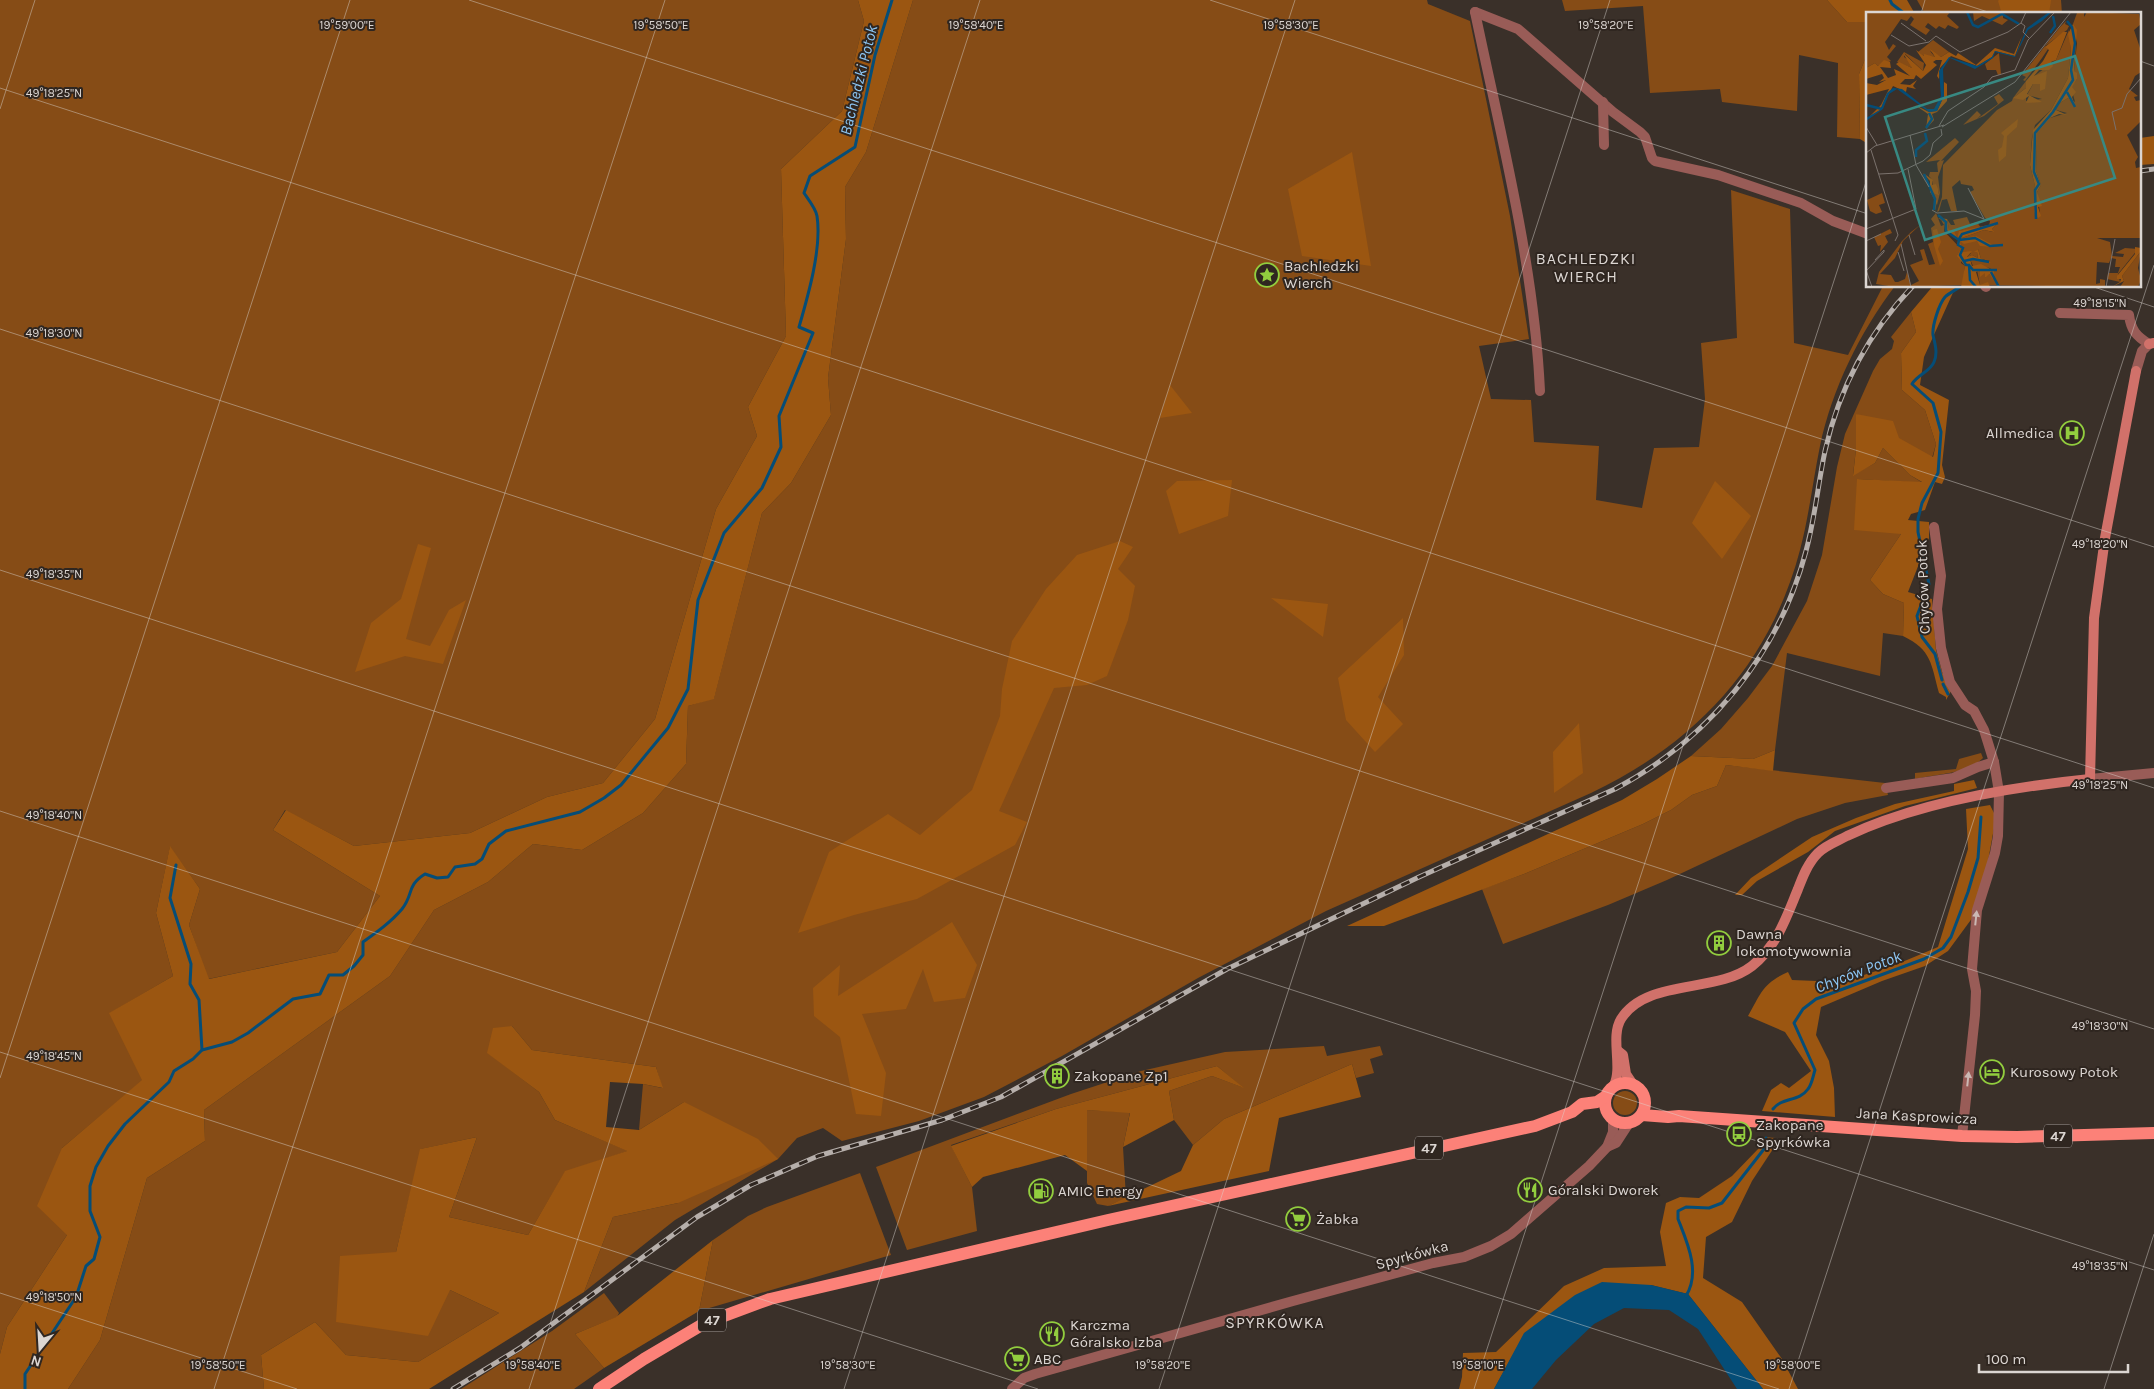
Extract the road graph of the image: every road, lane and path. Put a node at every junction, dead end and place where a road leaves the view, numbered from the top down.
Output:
1 (1603, 102) junction
2 (1604, 145) dead end
3 (1866, 233) edge
4 (2060, 313) dead end
5 (2152, 343) edge
6 (1540, 392) dead end
7 (1934, 528) dead end
8 (1994, 762) junction
9 (2154, 773) edge
10 (2090, 779) junction
11 (1886, 788) dead end
12 (1999, 792) junction
13 (1618, 1052) junction
14 (1632, 1083) junction
15 (1614, 1086) junction
16 (1606, 1096) junction
17 (1646, 1101) junction
18 (1572, 1112) junction
19 (1642, 1115) junction
20 (1610, 1116) junction
21 (1679, 1116) junction
22 (1629, 1123) junction
23 (2154, 1133) edge
24 (1962, 1136) junction
25 (1607, 1147) junction
26 (600, 1389) edge
27 (1012, 1389) edge

1 - 2 street
1 - 3 street
1 - 6 street
4 - 5 street
5 - 10 street
7 - 8 street, Chyców Potok
8 - 11 street
8 - 12 street, Chyców Potok
9 - 10 street
10 - 12 street
12 - 13 street
24 -> 12 street, Chyców Potok
13 - 14 street
13 - 15 street
14 - 15 main road
14 - 17 main road, 47
15 - 16 main road
16 - 18 main road, 47
16 - 20 main road
17 - 19 main road
17 - 21 main road, 47
18 - 20 main road, 47
18 - 26 main road, 47
19 - 21 main road, 47
19 - 22 main road
20 - 22 main road, 47
20 - 25 street
21 - 24 main road, Jana Kasprowicza / 47
22 - 25 street, Spyrkówka
23 - 24 main road, Jana Kasprowicza / 47
25 - 27 street, Spyrkówka

